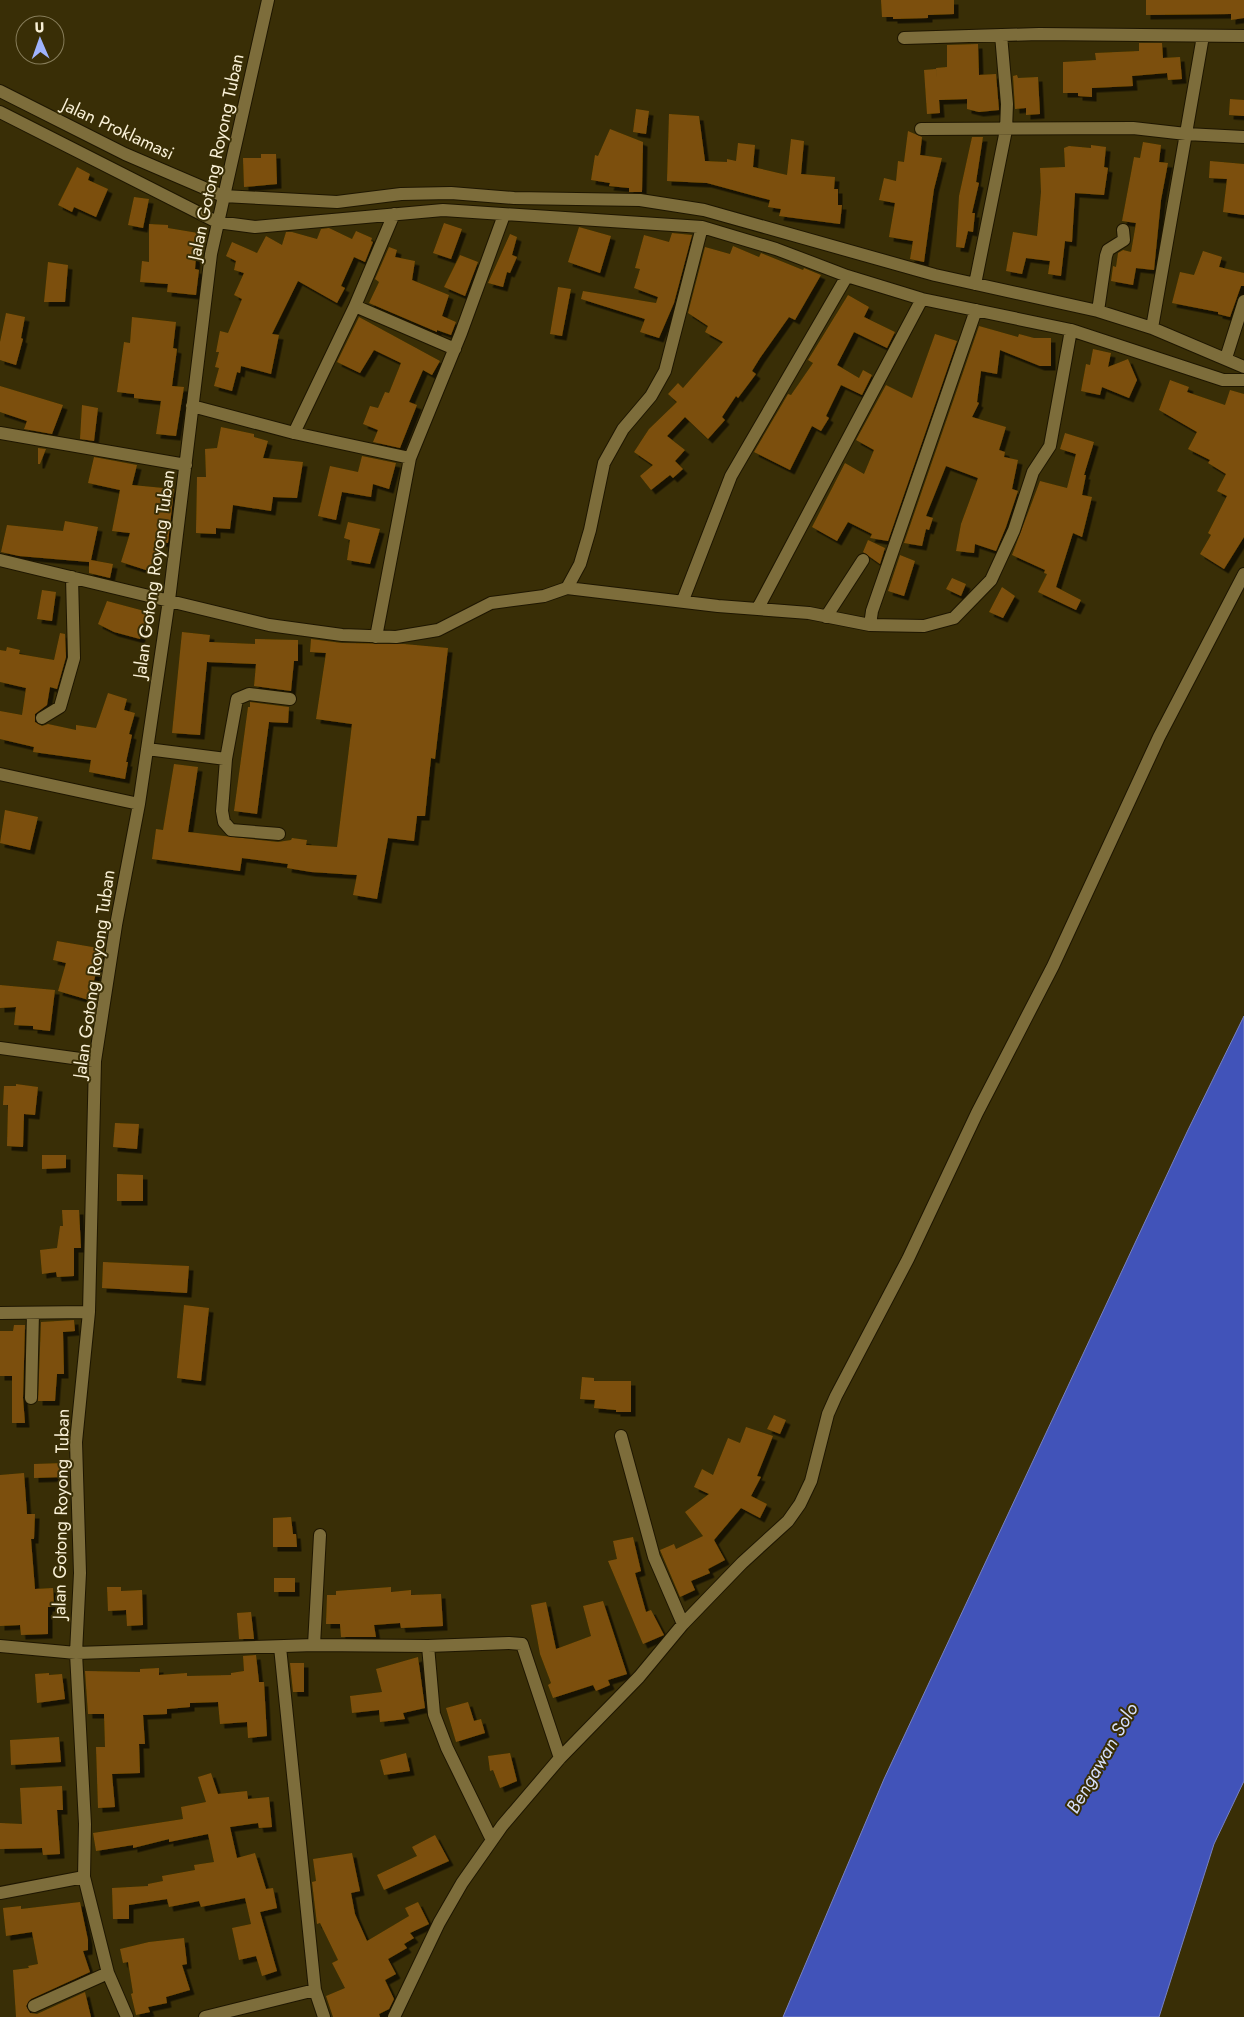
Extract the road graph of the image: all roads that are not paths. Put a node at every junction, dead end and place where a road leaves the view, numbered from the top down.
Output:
1 (268, 0) edge
2 (1001, 35) junction
3 (1203, 36) junction
4 (1244, 36) edge
5 (904, 38) dead end
6 (0, 91) edge
7 (0, 112) edge
8 (920, 129) dead end
9 (1006, 130) junction
10 (1186, 134) junction
11 (1244, 137) edge
12 (223, 196) junction
13 (394, 214) junction
14 (504, 215) junction
15 (217, 222) junction
16 (702, 227) junction
17 (1123, 230) dead end
18 (847, 276) junction
19 (975, 284) junction
20 (922, 299) junction
21 (1244, 302) edge
22 (355, 306) junction
23 (976, 310) junction
24 (1098, 311) junction
25 (1152, 328) junction
26 (1071, 330) junction
27 (455, 349) junction
28 (1226, 358) junction
29 (1244, 367) edge
30 (1244, 380) edge
31 (192, 406) junction
32 (0, 433) edge
33 (294, 434) junction
34 (410, 458) junction
35 (186, 465) junction
36 (0, 560) edge
37 (862, 560) dead end
38 (1244, 574) edge
39 (72, 577) junction
40 (567, 588) junction
41 (169, 600) junction
42 (682, 600) junction
43 (758, 608) junction
44 (826, 617) junction
45 (870, 625) junction
46 (376, 636) junction
47 (290, 699) dead end
48 (42, 718) dead end
49 (147, 749) junction
50 (226, 759) junction
51 (0, 774) edge
52 (139, 804) junction
53 (279, 834) dead end
54 (0, 1048) edge
55 (95, 1061) junction
56 (89, 1312) junction
57 (33, 1313) junction
58 (0, 1314) edge
59 (31, 1398) dead end
60 (621, 1436) dead end
61 (320, 1535) dead end
62 (683, 1624) junction
63 (0, 1646) edge
64 (314, 1646) junction
65 (428, 1646) junction
66 (280, 1647) junction
67 (76, 1653) junction
68 (560, 1758) junction
69 (492, 1840) junction
70 (84, 1876) junction
71 (0, 1893) edge
72 (108, 1973) junction
73 (315, 1990) junction
74 (34, 2006) dead end
75 (126, 2017) edge
76 (205, 2017) edge
77 (324, 2017) edge
78 (394, 2017) edge

1 - 12 street, Jalan Gotong Royong Tuban
2 - 3 street
2 - 5 street
2 - 9 street
3 - 4 street
3 - 10 street
6 - 12 street, Jalan Proklamasi
7 - 15 street
8 - 9 street
9 - 10 street
9 - 19 street
10 - 11 street
10 - 25 street
12 - 15 street, Jalan Gotong Royong Tuban
12 - 19 street
13 - 14 street
13 - 15 street
13 - 22 street
14 - 16 street
14 - 27 street
15 - 31 street, Jalan Gotong Royong Tuban
16 - 18 street
16 - 40 street
17 - 24 street
18 - 20 street
18 - 42 street
19 - 24 street
20 - 23 street
20 - 43 street
21 - 28 street
22 - 27 street
22 - 33 street
23 - 26 street
23 - 45 street
24 - 25 street
25 - 28 street
26 - 30 street
26 - 45 street
27 - 34 street
28 - 29 street
31 - 33 street
31 - 35 street, Jalan Gotong Royong Tuban
32 - 35 street
33 - 34 street
34 - 46 street
35 - 41 street, Jalan Gotong Royong Tuban
36 - 39 street
37 - 44 street
38 - 62 street
39 - 41 street
39 - 48 street
40 - 42 street
40 - 46 street
41 - 46 street
41 - 49 street, Jalan Gotong Royong Tuban
42 - 43 street
43 - 44 street
44 - 45 street
47 - 50 street
49 - 50 street
49 - 52 street, Jalan Gotong Royong Tuban
50 - 53 street
51 - 52 street
52 - 55 street, Jalan Gotong Royong Tuban
54 - 55 street
55 - 56 street, Jalan Gotong Royong Tuban
56 - 57 street
56 - 67 street, Jalan Gotong Royong Tuban
57 - 58 street
57 - 59 street
60 - 62 street
61 - 64 street
62 - 68 street
63 - 67 street
64 - 65 street
64 - 66 street
65 - 68 street
65 - 69 street
66 - 67 street
66 - 73 street
67 - 70 street, Jalan Gotong Royong Tuban
68 - 69 street
69 - 78 street
70 - 71 street
70 - 72 street, Jalan Gotong Royong Tuban
72 - 74 street
72 - 75 street, Jalan Gotong Royong Tuban
73 - 76 street
73 - 77 street

